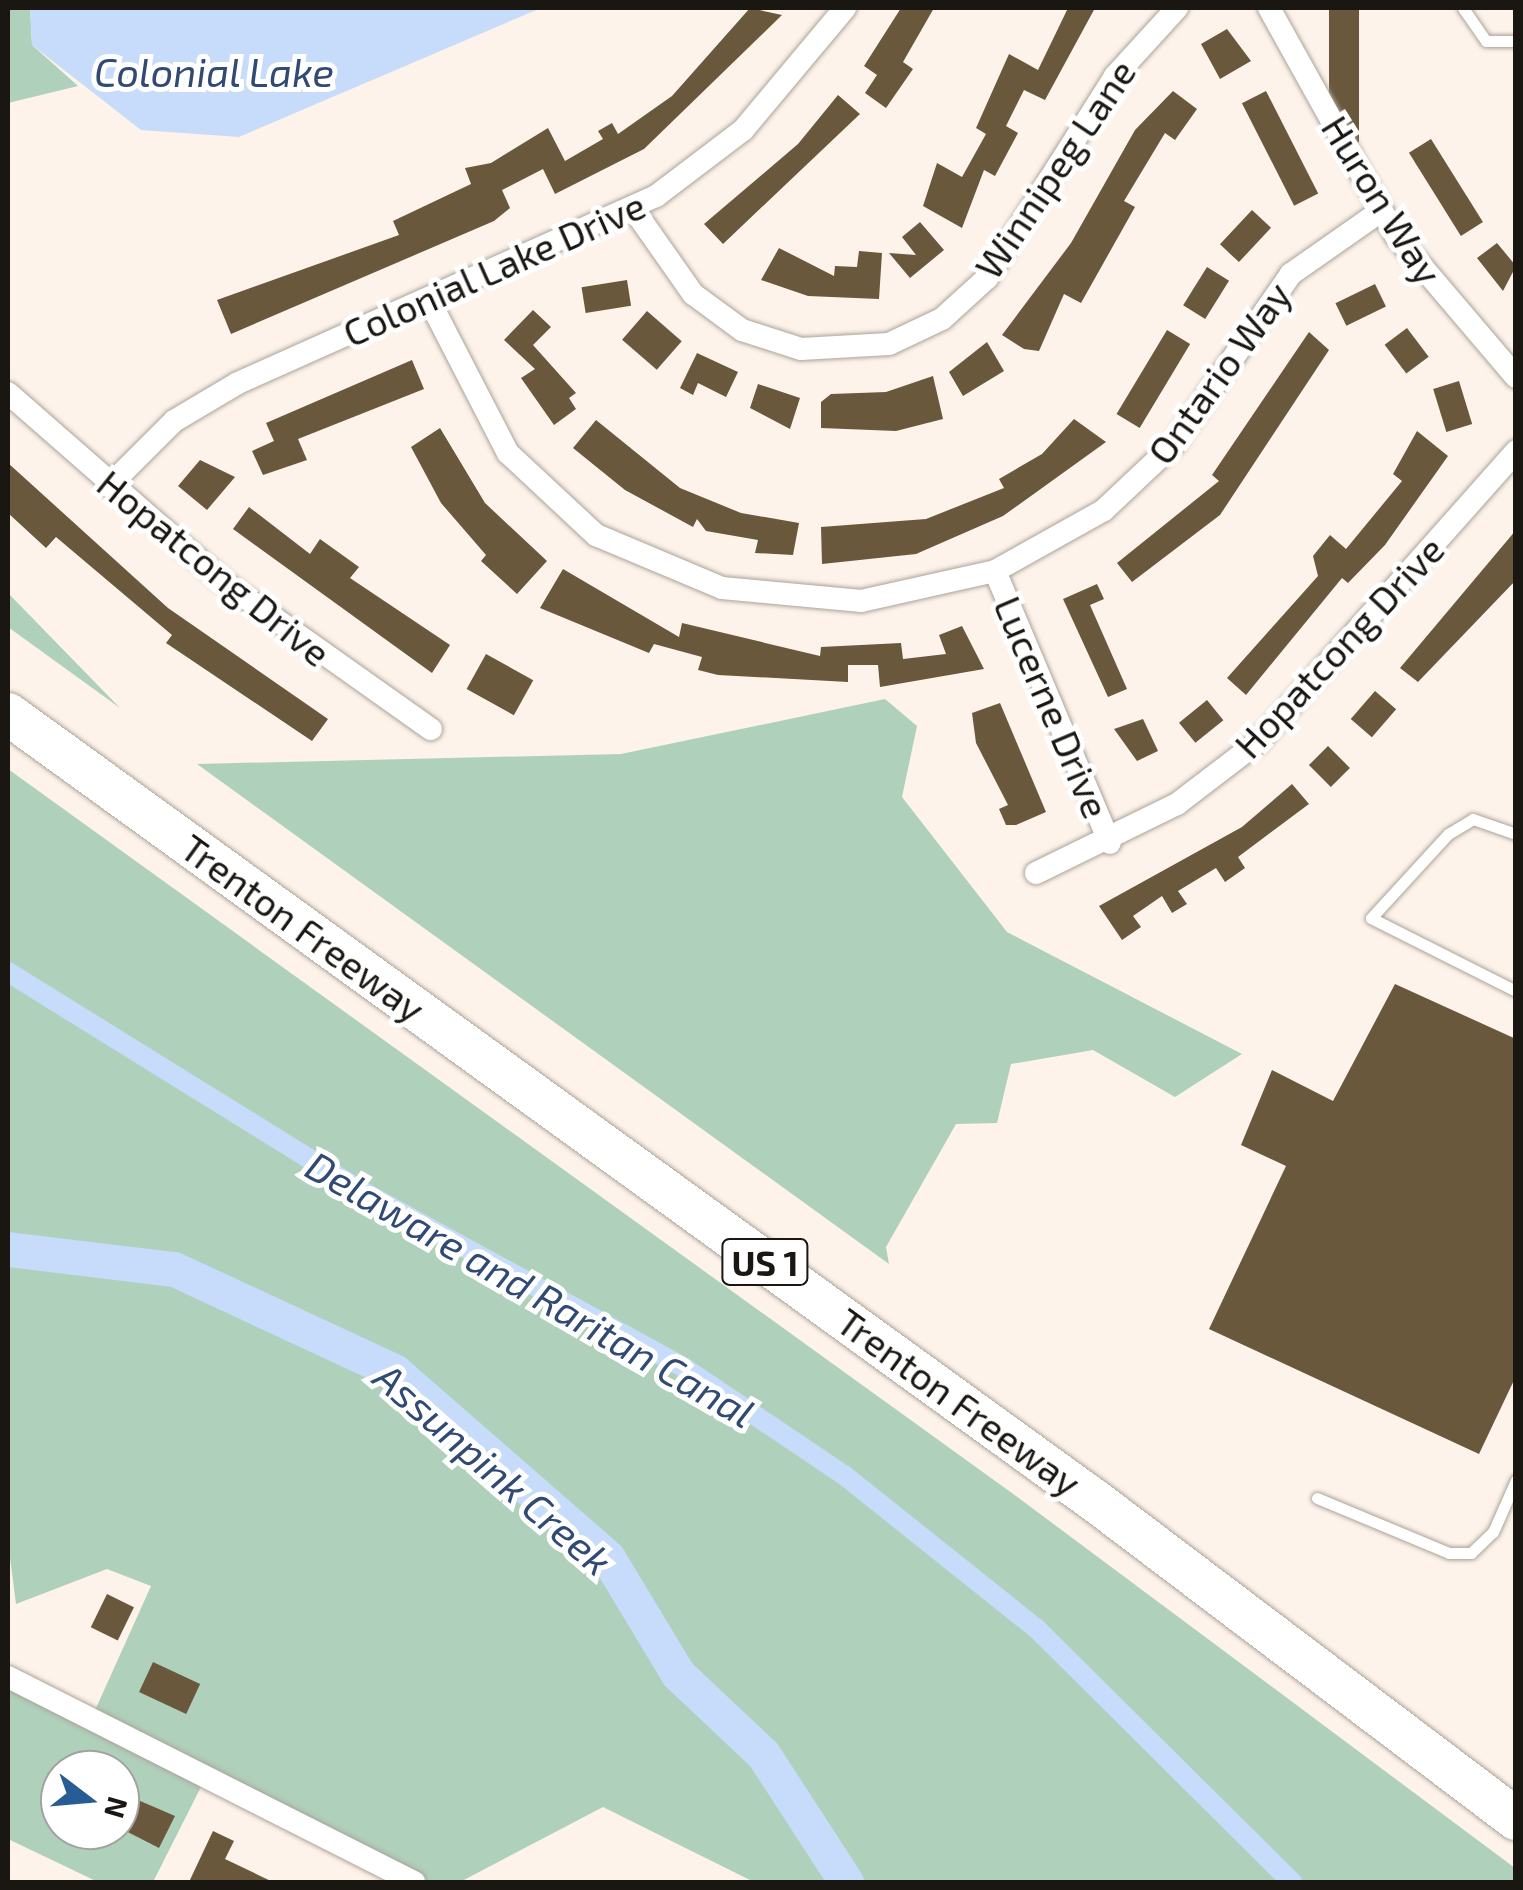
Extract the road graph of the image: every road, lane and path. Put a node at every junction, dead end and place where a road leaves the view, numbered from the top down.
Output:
1 (844, 8) edge
2 (1177, 8) edge
3 (1269, 8) edge
4 (1464, 8) edge
5 (1516, 41) edge
6 (634, 210) junction
7 (1381, 211) junction
8 (430, 302) junction
9 (1516, 377) edge
10 (8, 394) edge
11 (1516, 451) edge
12 (109, 486) junction
13 (995, 572) junction
14 (8, 682) edge
15 (8, 714) edge
16 (431, 729) dead end
17 (1516, 834) edge
18 (1110, 843) junction
19 (1036, 873) dead end
20 (1516, 991) edge
21 (1516, 1480) edge
22 (1317, 1498) dead end
23 (8, 1677) edge
24 (1516, 1786) edge
25 (1516, 1819) edge
26 (414, 1882) edge

1 - 6 street, Colonial Lake Drive
2 - 6 street, Winnipeg Lane
3 - 7 street, Huron Way
4 - 5 lane
6 - 8 street, Colonial Lake Drive
7 - 9 street, Huron Way
7 - 13 street, Ontario Way
8 - 12 street, Colonial Lake Drive
8 - 13 street, Ontario Way
10 - 12 street, Hopatcong Drive
11 - 18 street, Hopatcong Drive
12 - 16 street, Hopatcong Drive
13 - 18 street, Lucerne Drive
14 - 24 highway, Trenton Freeway / US 1
15 - 25 highway, Trenton Freeway / US 1
17 - 20 lane
18 - 19 street, Hopatcong Drive
21 - 22 lane
23 - 26 street

